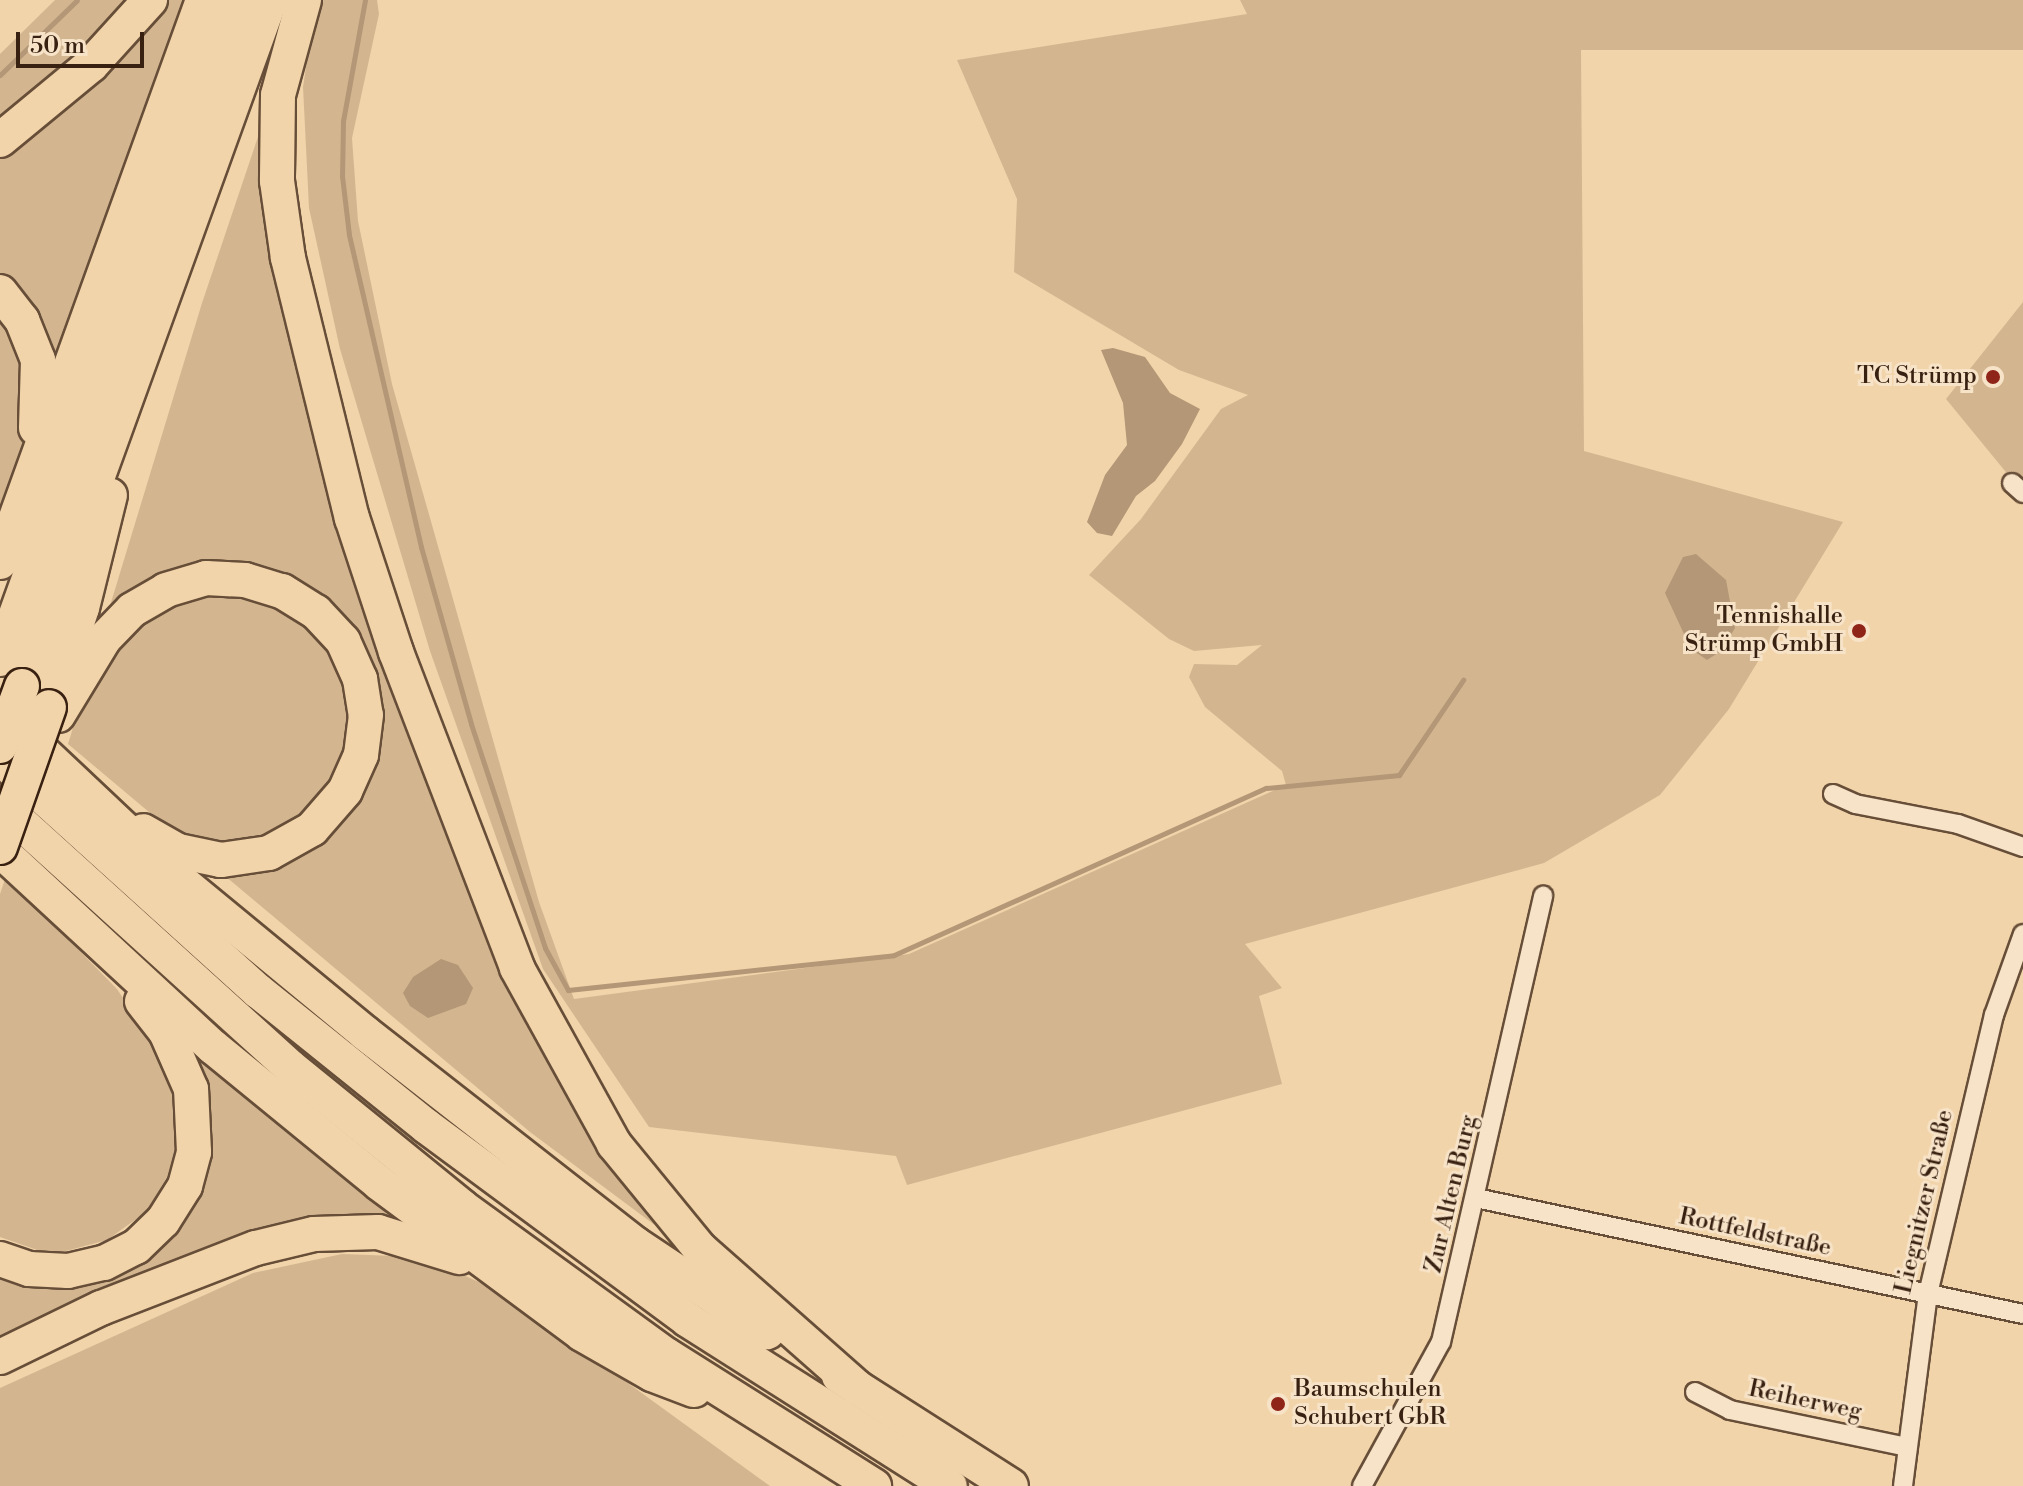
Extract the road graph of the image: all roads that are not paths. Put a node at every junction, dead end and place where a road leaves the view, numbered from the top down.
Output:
1 (150, 0) edge
2 (203, 0) edge
3 (237, 0) edge
4 (270, 0) edge
5 (304, 0) edge
6 (0, 140) edge
7 (168, 278) junction
8 (0, 292) edge
9 (25, 492) junction
10 (0, 562) edge
11 (0, 659) edge
12 (54, 711) junction
13 (0, 712) edge
14 (0, 746) edge
15 (13, 766) edge
16 (1833, 794) dead end
17 (0, 804) edge
18 (101, 806) junction
19 (2023, 847) edge
20 (0, 848) edge
21 (1543, 896) dead end
22 (85, 928) junction
23 (2023, 934) edge
24 (1476, 1198) junction
25 (0, 1259) edge
26 (490, 1268) junction
27 (1928, 1294) junction
28 (2023, 1314) edge
29 (0, 1357) edge
30 (858, 1388) junction
31 (1695, 1392) dead end
32 (747, 1410) junction
33 (1907, 1447) junction
34 (874, 1486) edge
35 (950, 1486) edge
36 (1011, 1486) edge
37 (1362, 1486) edge
38 (1903, 1486) edge

1 - 6 highway
2 - 9 highway
3 - 11 highway
4 - 7 highway
5 - 30 highway
7 - 12 highway
7 - 14 highway, bridge
8 - 9 highway
9 - 10 highway
12 - 15 highway, bridge
12 - 18 highway
13 - 18 highway
15 - 20 highway, bridge
15 - 35 highway
16 - 19 street
17 - 32 highway
18 - 30 highway
20 - 22 highway
21 - 24 street, Zur Alten Burg
22 - 25 highway
22 - 26 highway
23 - 27 street, Liegnitzer Straße
24 - 27 street, Rottfeldstraße
24 - 37 street, Zur Alten Burg
26 - 29 highway
26 - 32 highway
27 - 28 street, Rottfeldstraße
27 - 33 street, Liegnitzer Straße
30 - 36 highway
31 - 33 street, Reiherweg
32 - 34 highway
33 - 38 street, Liegnitzer Straße

